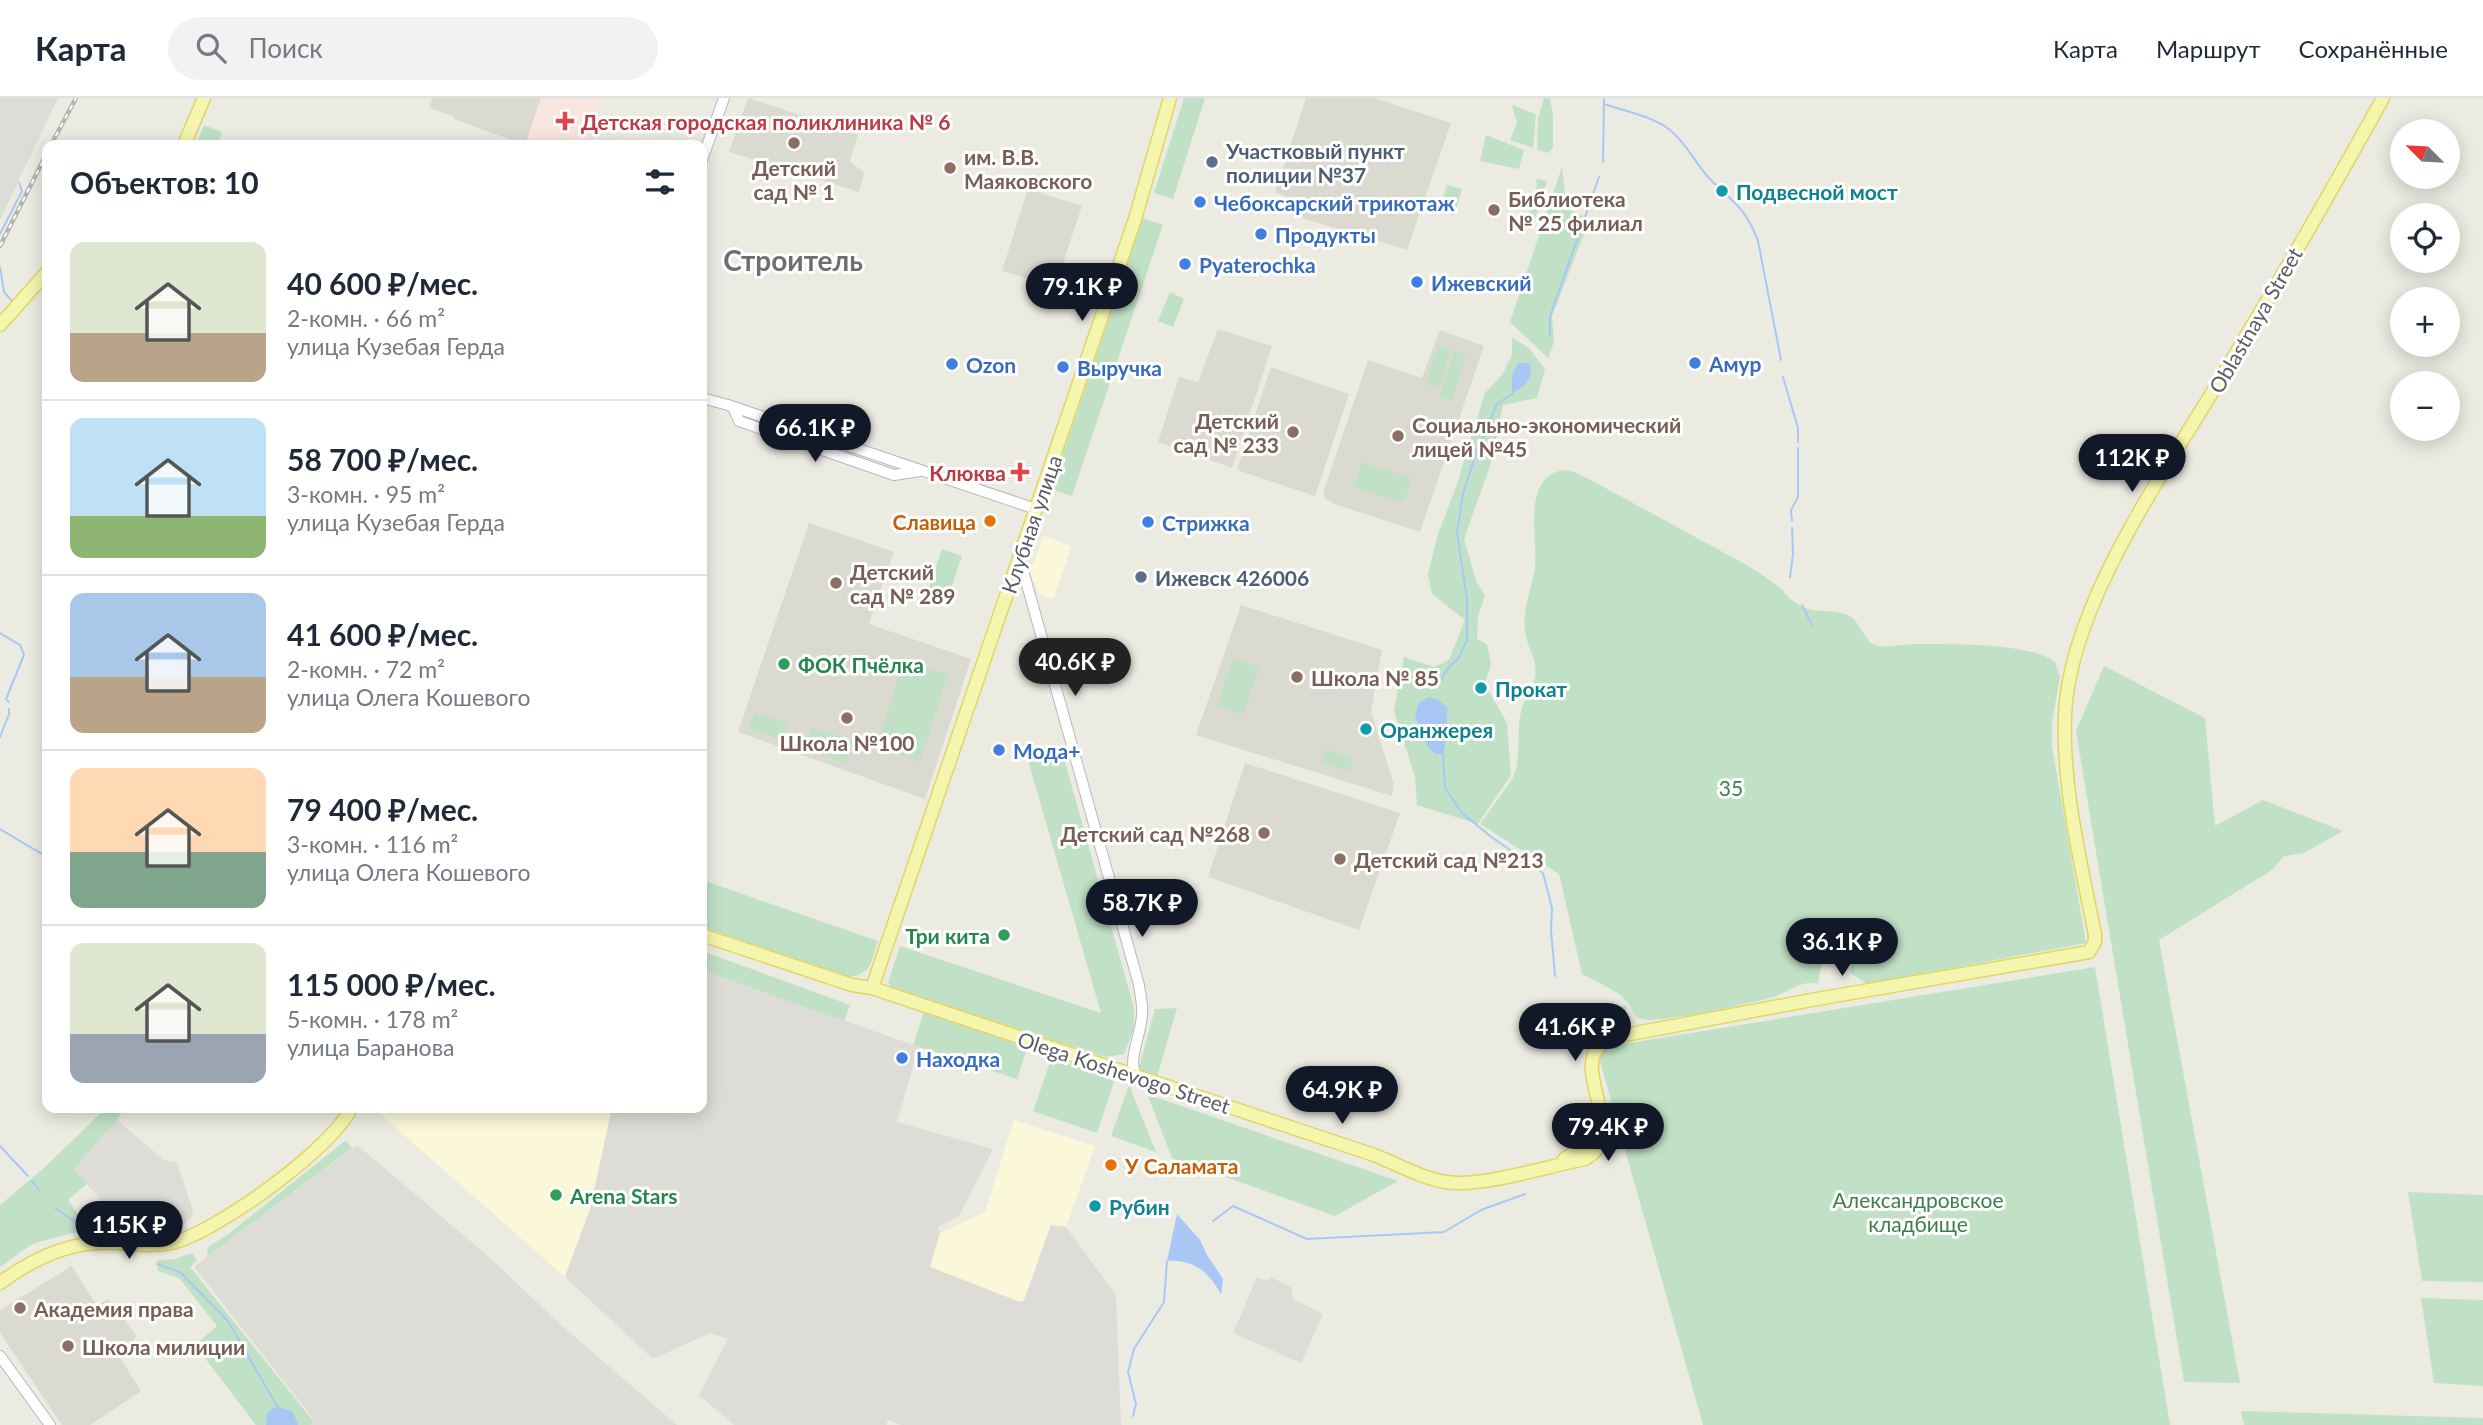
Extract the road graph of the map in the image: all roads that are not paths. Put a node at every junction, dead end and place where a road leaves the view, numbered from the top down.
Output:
1 (204, 98) edge
2 (724, 98) edge
3 (1171, 98) edge
4 (2383, 98) edge
5 (186, 140) edge
6 (707, 146) edge
7 (42, 278) edge
8 (0, 325) edge
9 (707, 399) edge
10 (1036, 509) junction
11 (1019, 556) junction
12 (707, 937) edge
13 (872, 988) junction
14 (1135, 1051) junction
15 (1108, 1067) junction
16 (1136, 1076) junction
17 (1600, 1109) joint
18 (348, 1113) edge
19 (0, 1283) edge
20 (0, 1356) edge
21 (50, 1425) edge

1 - 5 main road
2 - 6 street
3 - 10 main road, Клубная улица
4 - 17 main road, Oblastnaya Street
7 - 8 main road
9 - 10 street
10 - 11 main road, Клубная улица
11 - 13 main road, Клубная улица
11 - 14 street
12 - 13 main road, Olega Koshevogo Street
13 - 15 main road, Olega Koshevogo Street
14 - 15 street
14 - 16 street
15 - 16 main road, Olega Koshevogo Street
16 - 17 main road, Olega Koshevogo Street
18 - 19 main road
20 - 21 street

